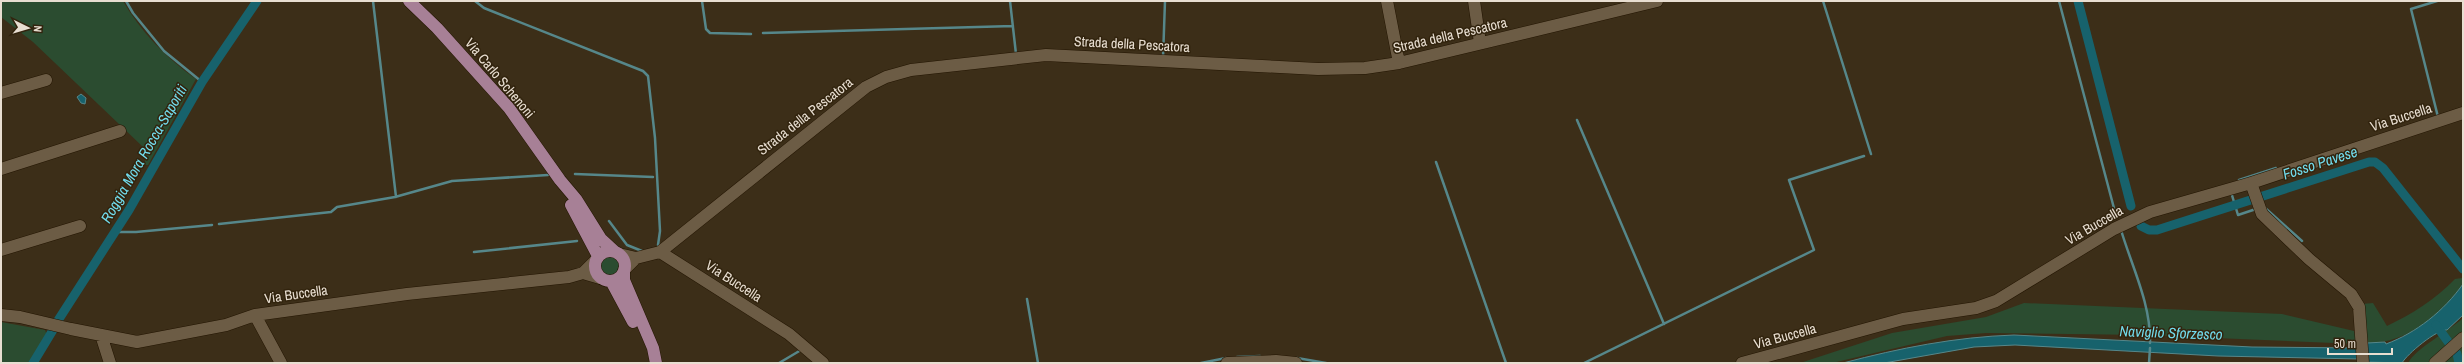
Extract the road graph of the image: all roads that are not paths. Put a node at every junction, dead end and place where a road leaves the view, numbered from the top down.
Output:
1 (409, 1) edge
2 (1388, 1) edge
3 (1474, 1) edge
4 (1657, 1) edge
5 (1480, 43) junction
6 (1398, 63) junction
7 (46, 80) dead end
8 (1, 93) edge
9 (2463, 113) edge
10 (120, 131) dead end
11 (1, 169) edge
12 (560, 180) junction
13 (2253, 187) junction
14 (80, 226) dead end
15 (1, 250) edge
16 (617, 252) junction
17 (660, 252) junction
18 (596, 258) junction
19 (636, 258) junction
20 (624, 271) junction
21 (583, 273) junction
22 (605, 279) junction
23 (1, 315) edge
24 (255, 315) junction
25 (101, 335) junction
26 (2455, 345) edge
27 (2363, 362) edge
28 (110, 363) edge
29 (281, 363) edge
30 (656, 363) edge
31 (823, 363) edge
32 (1227, 363) edge
33 (1296, 363) edge
34 (1742, 363) edge
35 (2435, 363) edge

1 - 12 main road, Via Carlo Schenoni
2 - 6 street
3 - 5 street
4 - 5 street, Strada della Pescatora
5 - 6 street, Strada della Pescatora
6 - 17 street, Strada della Pescatora
7 - 8 street
9 - 13 street, Via Buccella
10 - 11 street
12 - 16 main road, Via Carlo Schenoni
12 - 18 main road, Via Carlo Schenoni
13 - 27 street
13 - 34 street, Via Buccella
14 - 15 street
16 - 18 main road
16 - 19 street
16 - 20 main road
17 - 19 street
17 - 31 street, Via Buccella
18 - 21 street
18 - 22 main road
19 - 20 street
20 - 22 main road
20 - 30 main road
21 - 22 street, Via Buccella
21 - 24 street, Via Buccella
22 - 30 main road
23 - 25 street, Via Buccella
24 - 25 street, Via Buccella
24 - 29 street
25 - 28 street
26 - 35 street
32 - 33 street

